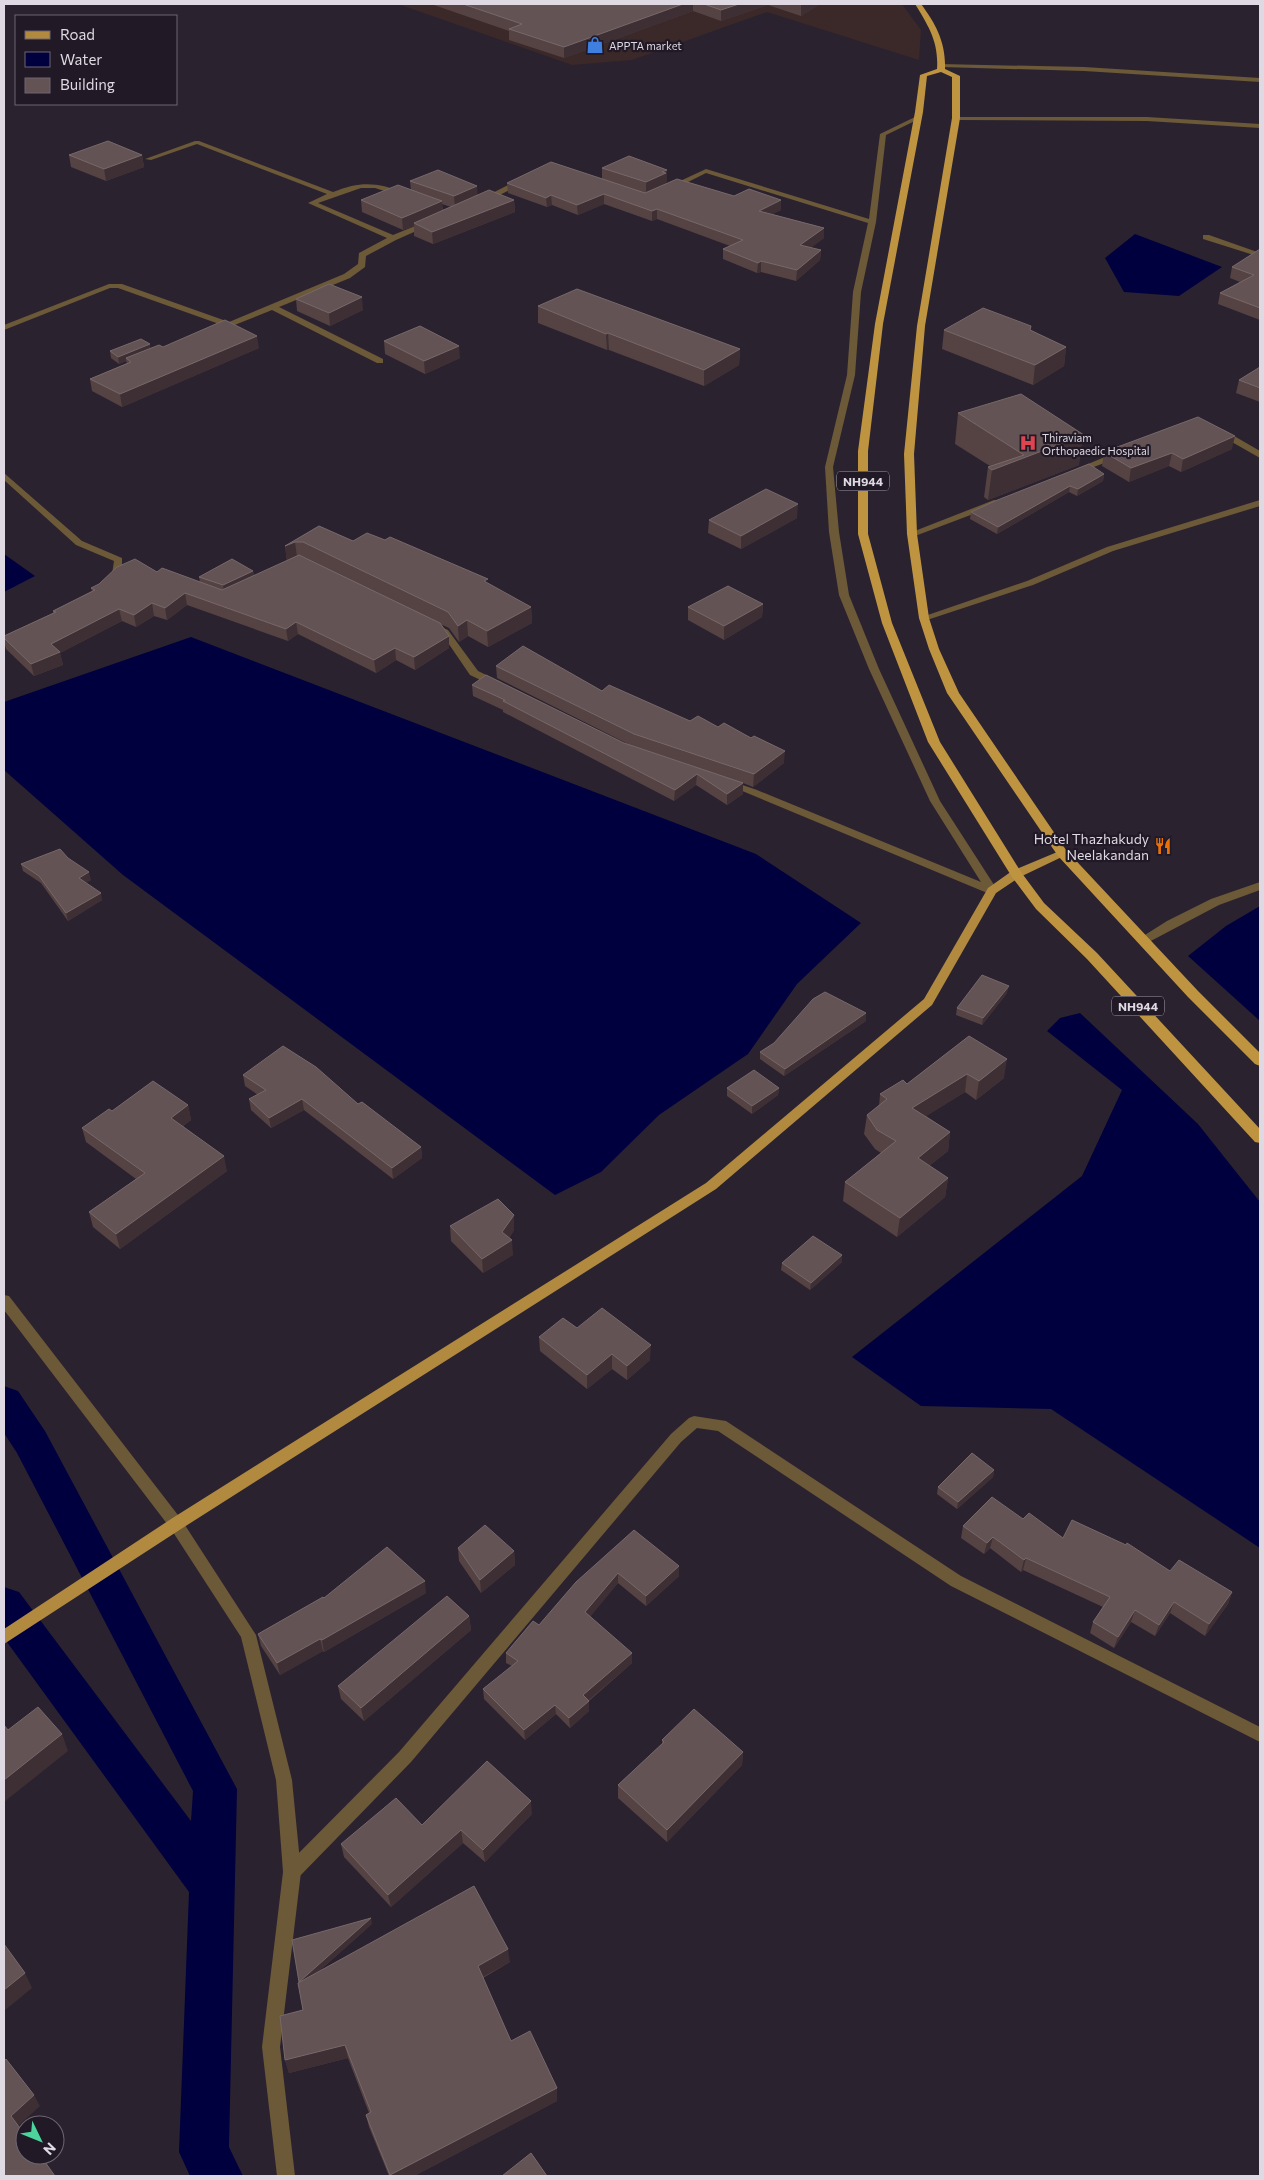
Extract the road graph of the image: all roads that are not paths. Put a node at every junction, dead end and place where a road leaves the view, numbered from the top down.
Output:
1 (918, 4) edge
2 (942, 67) junction
3 (1260, 80) edge
4 (918, 118) junction
5 (956, 118) junction
6 (1260, 126) edge
7 (149, 159) dead end
8 (525, 180) edge
9 (663, 191) edge
10 (333, 194) junction
11 (412, 198) edge
12 (473, 205) edge
13 (437, 220) edge
14 (872, 222) junction
15 (1206, 237) dead end
16 (393, 238) junction
17 (1260, 255) edge
18 (272, 307) junction
19 (230, 325) junction
20 (4, 328) edge
21 (212, 332) edge
22 (380, 361) dead end
23 (1212, 427) edge
24 (1130, 450) edge
25 (1260, 455) edge
26 (1067, 475) edge
27 (4, 476) edge
28 (1003, 499) edge
29 (1260, 503) edge
30 (912, 534) junction
31 (102, 589) edge
32 (924, 618) junction
33 (428, 623) edge
34 (509, 690) edge
35 (718, 780) edge
36 (1062, 853) junction
37 (1016, 874) junction
38 (1260, 886) edge
39 (992, 891) junction
40 (1143, 940) junction
41 (1260, 1061) edge
42 (1260, 1138) edge
43 (4, 1300) edge
44 (176, 1524) junction
45 (4, 1637) edge
46 (1260, 1736) edge
47 (292, 1872) junction
48 (286, 2176) edge

1 - 2 highway
2 - 3 street
2 - 4 highway, NH944
2 - 5 highway, NH944
4 - 14 street
4 - 37 highway, NH944
5 - 6 street
5 - 30 highway, NH944
7 - 10 street
8 - 12 street
9 - 14 street
10 - 11 street
10 - 16 street
13 - 16 street
14 - 39 street
15 - 17 street
16 - 18 street
18 - 19 street
18 - 22 street
19 - 20 street
19 - 21 street
23 - 25 street
24 - 26 street
27 - 31 street
28 - 30 street
29 - 32 street
30 - 32 highway, NH944
32 - 36 highway, NH944
33 - 34 street
35 - 39 street
36 - 37 main road
36 - 40 highway, NH944
37 - 39 main road
37 - 42 highway, NH944 / NH944
38 - 40 street
39 - 44 main road
40 - 41 highway, NH944
43 - 44 street
44 - 45 main road
44 - 47 street
46 - 47 street
47 - 48 street

